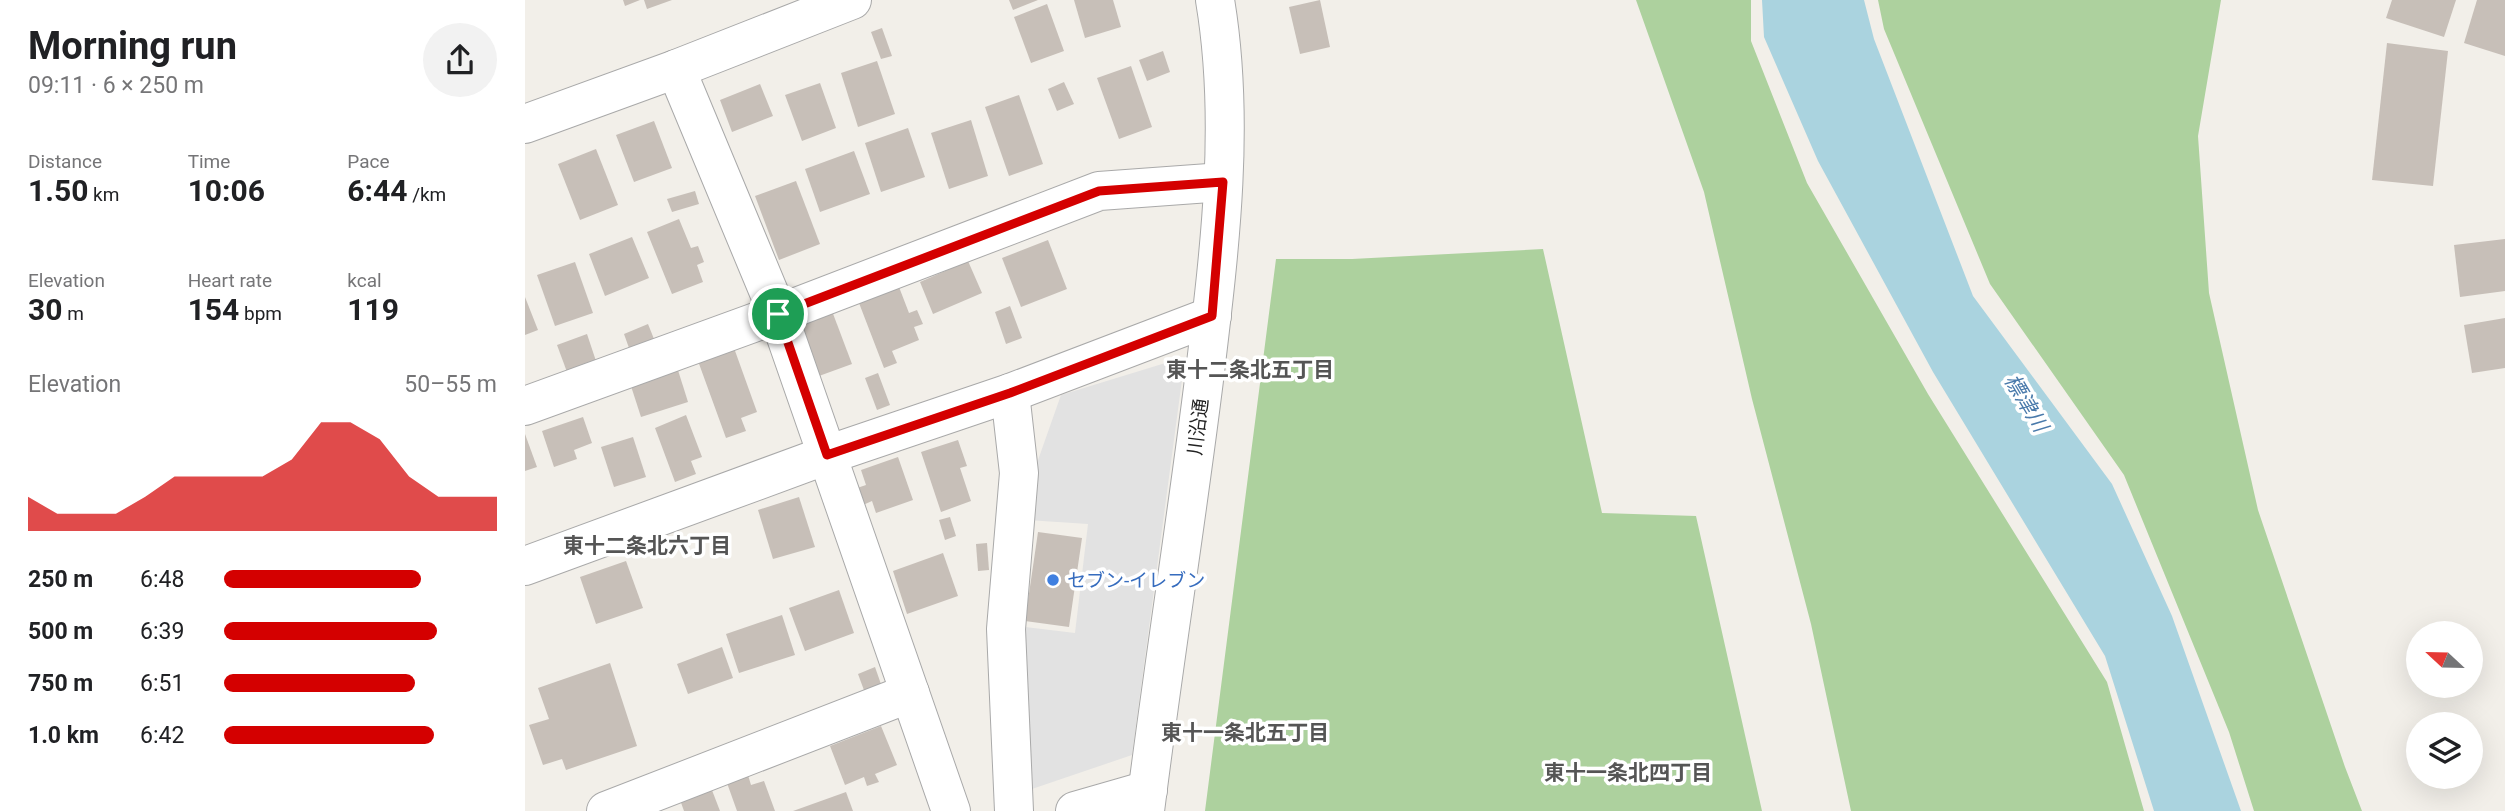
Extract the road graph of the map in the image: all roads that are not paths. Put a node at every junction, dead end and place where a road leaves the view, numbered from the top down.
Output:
1 (852, 0) edge
2 (1215, 0) edge
3 (783, 12) edge
4 (675, 69) junction
5 (525, 124) edge
6 (1223, 182) junction
7 (778, 314) junction
8 (1212, 316) junction
9 (1010, 393) junction
10 (525, 406) edge
11 (827, 455) junction
12 (525, 566) edge
13 (910, 693) junction
14 (1147, 801) edge
15 (606, 811) edge
16 (951, 811) edge
17 (1014, 811) edge
18 (1075, 811) edge

1 - 3 street
2 - 6 street, 川沿通
3 - 4 street
4 - 5 street
4 - 7 street
6 - 7 street
6 - 8 street, 川沿通
7 - 10 street
7 - 11 street
8 - 9 street
8 - 14 street, 川沿通
9 - 11 street
9 - 17 street
11 - 12 street
11 - 13 street
13 - 15 street
13 - 16 street
14 - 18 street

